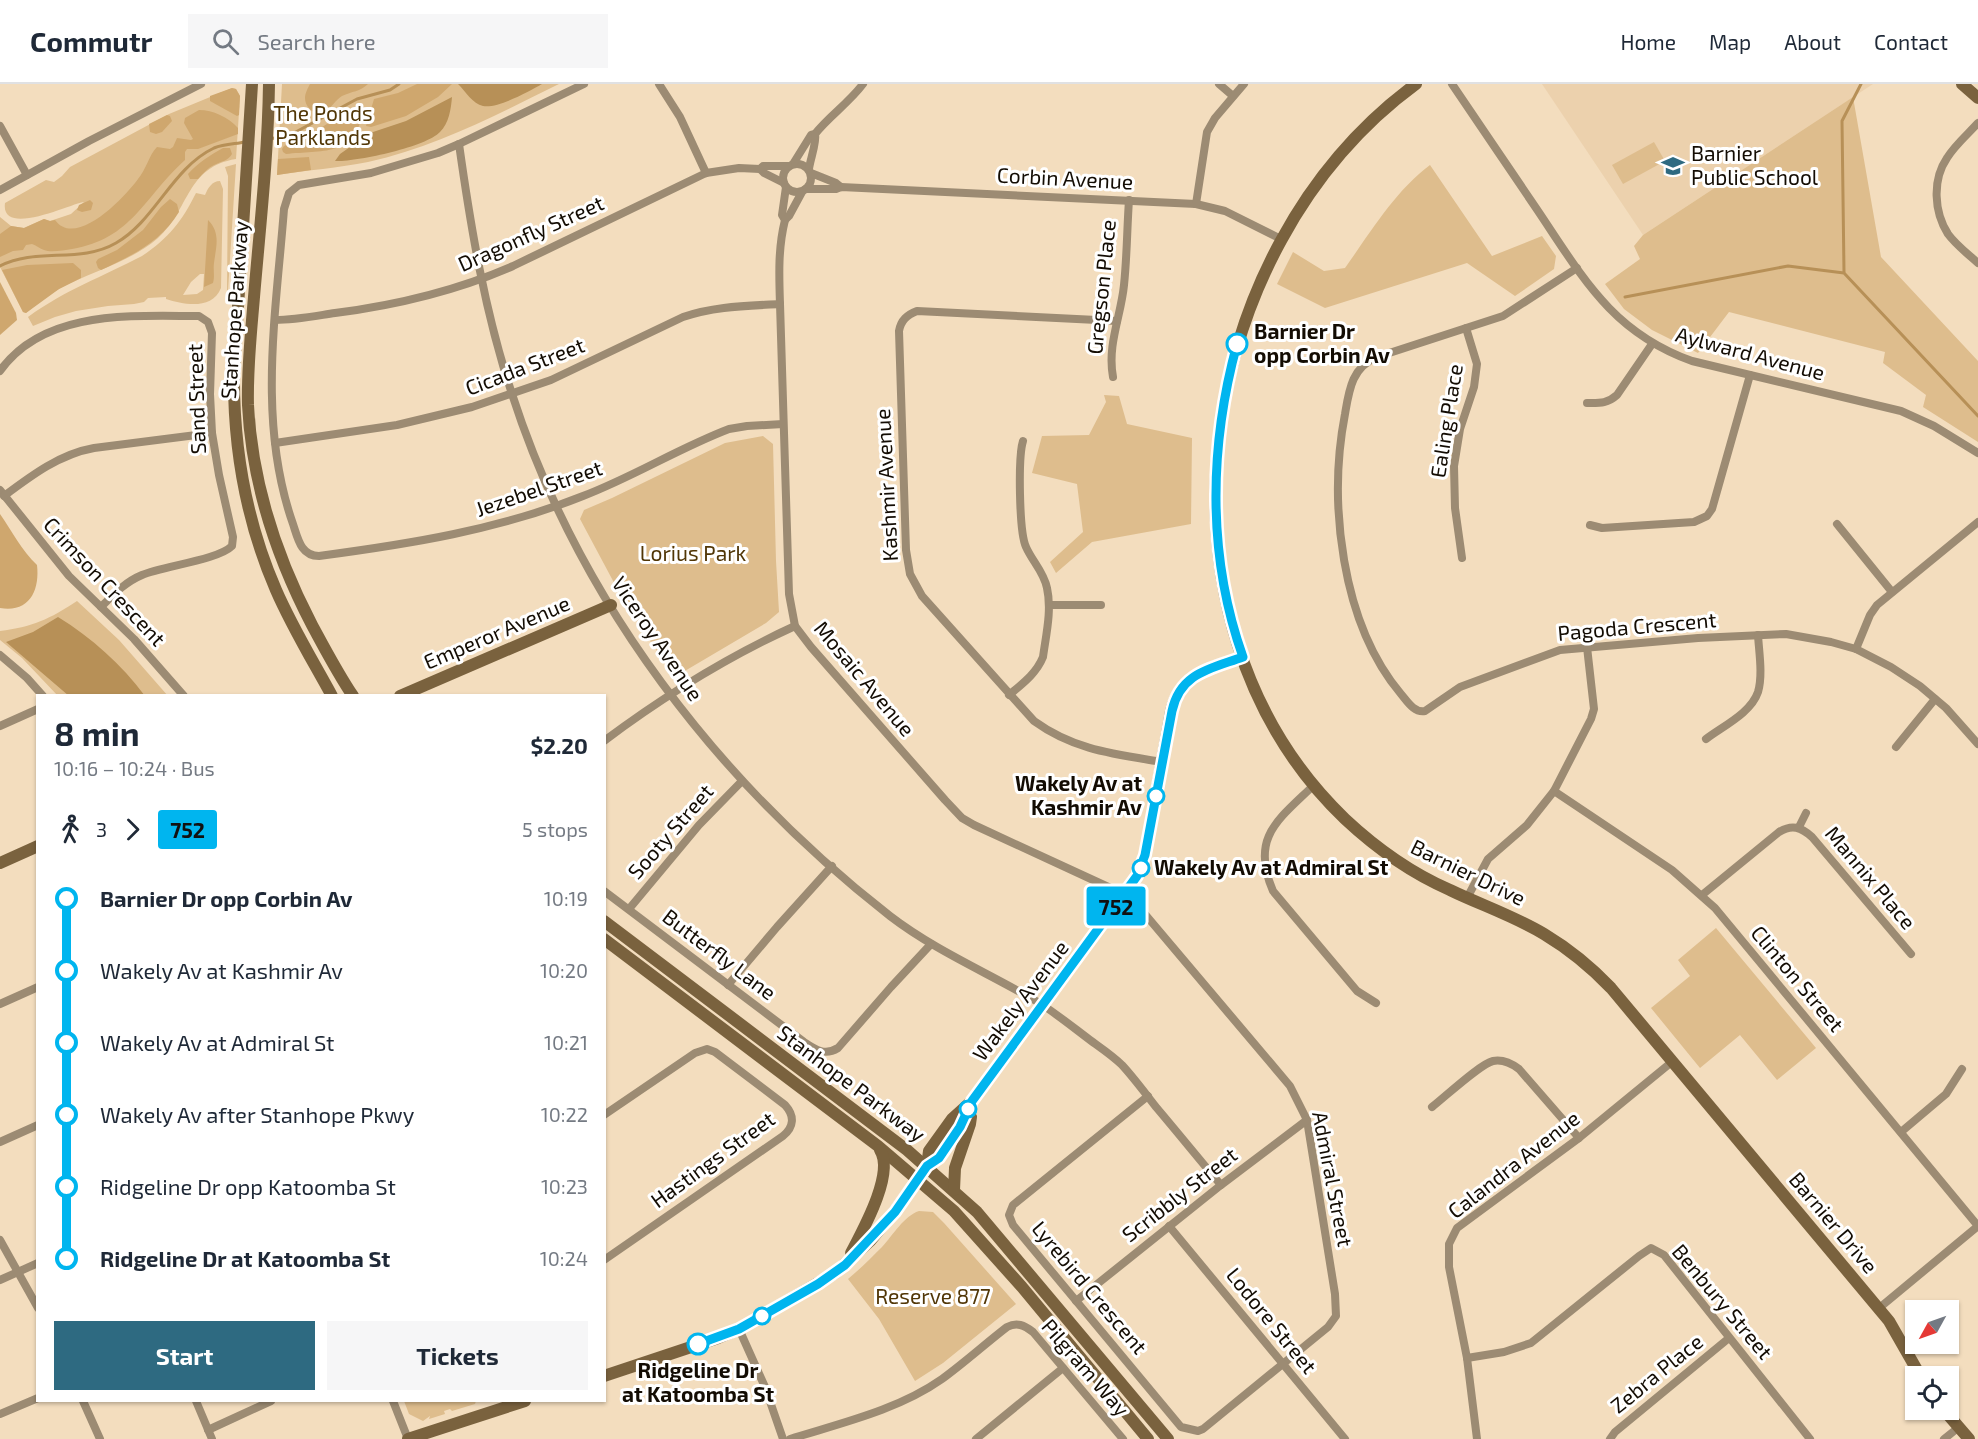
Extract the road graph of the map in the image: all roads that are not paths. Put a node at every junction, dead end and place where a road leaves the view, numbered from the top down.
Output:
1 (201, 84) edge
2 (252, 84) edge
3 (269, 84) edge
4 (584, 84) edge
5 (659, 84) edge
6 (862, 84) edge
7 (1219, 84) edge
8 (1244, 84) edge
9 (1416, 84) edge
10 (1452, 84) edge
11 (1962, 84) edge
12 (1233, 96) junction
13 (1978, 98) edge
14 (1978, 123) edge
15 (0, 126) edge
16 (815, 134) junction
17 (459, 144) junction
18 (790, 165) junction
19 (760, 169) junction
20 (810, 171) junction
21 (706, 173) junction
22 (27, 175) junction
23 (785, 185) junction
24 (841, 187) junction
25 (0, 190) edge
26 (804, 190) junction
27 (1129, 200) junction
28 (1196, 204) junction
29 (785, 219) junction
30 (1281, 239) junction
31 (1978, 263) edge
32 (1577, 268) junction
33 (480, 279) junction
34 (780, 304) junction
35 (275, 320) junction
36 (1117, 321) junction
37 (1466, 328) junction
38 (1652, 344) junction
39 (0, 371) edge
40 (1750, 375) junction
41 (1113, 377) dead end
42 (512, 395) junction
43 (1587, 403) dead end
44 (783, 423) junction
45 (212, 433) junction
46 (1023, 441) dead end
47 (275, 443) junction
48 (1978, 453) edge
49 (2, 493) edge
50 (556, 505) junction
51 (1978, 522) edge
52 (1837, 524) dead end
53 (1590, 525) dead end
54 (1462, 558) dead end
55 (1892, 592) junction
56 (611, 605) junction
57 (1049, 605) junction
58 (1101, 605) dead end
59 (101, 607) junction
60 (795, 626) junction
61 (1758, 635) junction
62 (1587, 648) junction
63 (1856, 649) junction
64 (0, 655) edge
65 (1243, 657) junction
66 (41, 694) edge
67 (182, 694) edge
68 (331, 694) edge
69 (352, 694) edge
70 (405, 694) edge
71 (670, 695) junction
72 (1009, 695) junction
73 (1935, 699) junction
74 (36, 710) edge
75 (0, 726) edge
76 (1706, 739) dead end
77 (606, 740) edge
78 (1978, 744) edge
79 (1896, 747) dead end
80 (1162, 762) junction
81 (742, 781) junction
82 (1314, 786) junction
83 (1554, 791) junction
84 (1806, 813) dead end
85 (1799, 827) junction
86 (36, 847) edge
87 (0, 863) edge
88 (832, 866) junction
89 (606, 892) edge
90 (1702, 894) junction
91 (1124, 896) junction
92 (1467, 898) junction
93 (629, 909) junction
94 (606, 923) edge
95 (606, 941) edge
96 (931, 944) junction
97 (1911, 954) dead end
98 (728, 985) junction
99 (36, 988) edge
100 (1376, 1003) dead end
101 (0, 1004) edge
102 (1043, 1005) junction
103 (1673, 1060) junction
104 (1962, 1070) dead end
105 (1148, 1096) junction
106 (972, 1101) junction
107 (1432, 1107) dead end
108 (606, 1114) edge
109 (1307, 1120) junction
110 (36, 1126) edge
111 (1901, 1132) junction
112 (1579, 1138) junction
113 (0, 1142) edge
114 (878, 1146) junction
115 (927, 1166) junction
116 (918, 1179) junction
117 (1221, 1185) junction
118 (954, 1190) junction
119 (1169, 1226) junction
120 (1978, 1226) edge
121 (0, 1240) edge
122 (606, 1259) edge
123 (36, 1264) edge
124 (845, 1265) junction
125 (19, 1272) junction
126 (0, 1280) edge
127 (1076, 1301) junction
128 (36, 1304) edge
129 (1878, 1309) junction
130 (739, 1329) junction
131 (1729, 1338) junction
132 (1467, 1358) junction
133 (1283, 1365) junction
134 (1916, 1366) edge
135 (1063, 1368) junction
136 (606, 1373) edge
137 (36, 1399) edge
138 (82, 1402) edge
139 (196, 1402) edge
140 (269, 1402) edge
141 (393, 1402) edge
142 (519, 1402) edge
143 (494, 1406) edge
144 (0, 1414) edge
145 (1953, 1420) edge
146 (1959, 1427) junction
147 (210, 1435) edge
148 (100, 1439) edge
149 (408, 1439) edge
150 (783, 1439) edge
151 (790, 1439) edge
152 (976, 1439) edge
153 (1123, 1439) edge
154 (1148, 1439) edge
155 (1168, 1439) edge
156 (1345, 1439) edge
157 (1477, 1439) edge
158 (1610, 1439) edge
159 (1810, 1439) edge
160 (1944, 1439) edge
161 (1969, 1439) edge

1 - 22 street
2 - 68 street, Stanhope Parkway
3 - 69 street, Stanhope Parkway
4 - 17 street
5 - 21 street
6 - 16 street
7 - 12 street
8 - 12 street
9 - 30 street, Barnier Drive
10 - 32 street, Aylward Avenue
11 - 13 street
12 - 28 street
14 - 31 street
15 - 22 street
16 - 18 street
16 - 20 street
17 - 33 street, Viceroy Avenue
17 - 35 street
18 - 19 street, Dragonfly Street
18 - 20 street
18 - 23 street
19 - 21 street, Dragonfly Street
19 - 23 street
20 - 24 street, Corbin Avenue
20 - 26 street
21 - 33 street, Dragonfly Street
22 - 25 street
23 - 26 street
23 - 29 street, Mosaic Avenue
24 - 26 street, Corbin Avenue
24 - 27 street, Corbin Avenue
26 - 29 street, Mosaic Avenue
27 - 28 street, Corbin Avenue
27 - 36 street, Gregson Place
28 - 30 street, Corbin Avenue
29 - 34 street, Mosaic Avenue
30 - 65 street, Barnier Drive
32 - 37 street, Pagoda Crescent
32 - 38 street, Aylward Avenue
33 - 35 street, Dragonfly Street
33 - 42 street, Viceroy Avenue
34 - 42 street, Cicada Street
34 - 44 street, Mosaic Avenue
35 - 47 street
36 - 41 street, Gregson Place
36 - 72 street, Kashmir Avenue
37 - 54 street, Ealing Place
37 - 62 street, Pagoda Crescent
38 - 40 street, Aylward Avenue
38 - 43 street
39 - 45 street, Sand Street
40 - 48 street, Aylward Avenue
40 - 53 street
42 - 47 street, Cicada Street
42 - 50 street, Viceroy Avenue
44 - 50 street, Jezebel Street
44 - 60 street, Mosaic Avenue
45 - 49 street
45 - 59 street, Sand Street
46 - 57 street
47 - 50 street, Jezebel Street
49 - 59 street, Crimson Crescent
50 - 56 street, Viceroy Avenue
51 - 55 street
52 - 55 street
55 - 63 street
56 - 70 street, Emperor Avenue
56 - 71 street, Viceroy Avenue
57 - 58 street
57 - 72 street
59 - 67 street, Crimson Crescent
60 - 71 street
60 - 91 street, Mosaic Avenue
61 - 62 street, Pagoda Crescent
61 - 63 street, Pagoda Crescent
61 - 76 street
62 - 83 street
63 - 73 street, Pagoda Crescent
64 - 66 street
65 - 80 street, Wakely Avenue
65 - 82 street, Barnier Drive
71 - 77 street
71 - 81 street, Viceroy Avenue
72 - 80 street, Kashmir Avenue
73 - 78 street, Pagoda Crescent
73 - 79 street
74 - 75 street
80 - 91 street, Wakely Avenue
81 - 88 street, Viceroy Avenue
81 - 93 street, Sooty Street
82 - 92 street, Barnier Drive
82 - 100 street
83 - 90 street, Clinton Street
83 - 92 street
84 - 85 street, Mannix Place
85 - 90 street, Mannix Place
85 - 97 street, Mannix Place
86 - 87 street
88 - 96 street, Viceroy Avenue
88 - 98 street
89 - 93 street, Butterfly Lane
90 - 111 street, Clinton Street
91 - 102 street, Wakely Avenue
91 - 109 street, Admiral Street
92 - 103 street, Barnier Drive
93 - 98 street, Butterfly Lane
94 - 115 street, Stanhope Parkway
95 - 114 street, Stanhope Parkway
96 - 98 street, Butterfly Lane
96 - 102 street, Viceroy Avenue
99 - 101 street
102 - 105 street, Viceroy Avenue
102 - 106 street, Wakely Avenue
103 - 112 street, Calandra Avenue
103 - 129 street, Barnier Drive
104 - 111 street
105 - 117 street, Viceroy Avenue
105 - 127 street, Lyrebird Crescent
106 - 115 street, Wakely Avenue
106 - 118 street
107 - 112 street
108 - 122 street, Hastings Street
109 - 117 street, Scribbly Street
109 - 133 street, Admiral Street
110 - 113 street
111 - 120 street, Clinton Street
112 - 132 street, Calandra Avenue
114 - 116 street, Stanhope Parkway
114 - 124 street
115 - 116 street, Wakely Avenue
115 - 118 street, Stanhope Parkway
116 - 124 street, Wakely Avenue
116 - 154 street, Stanhope Parkway
117 - 119 street, Scribbly Street
118 - 155 street, Stanhope Parkway
119 - 127 street, Scribbly Street
119 - 133 street, Lodore Street
120 - 129 street
121 - 125 street
123 - 125 street
124 - 130 street, Wakely Avenue
125 - 126 street
125 - 128 street
127 - 133 street, Lyrebird Crescent
129 - 134 street, Barnier Drive
130 - 136 street, Wakely Avenue
130 - 150 street
131 - 132 street, Benbury Street
131 - 158 street, Zebra Place
131 - 159 street, Benbury Street
132 - 157 street, Calandra Avenue
133 - 156 street, Lodore Street
135 - 151 street, Pilgram Way
135 - 152 street
135 - 153 street, Pilgram Way
137 - 144 street
138 - 148 street
139 - 147 street
140 - 147 street
141 - 149 street
142 - 143 street
143 - 149 street
145 - 146 street
146 - 160 street
146 - 161 street

